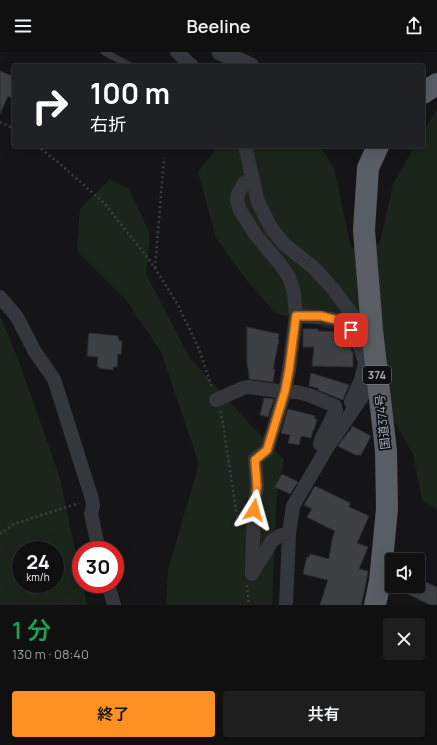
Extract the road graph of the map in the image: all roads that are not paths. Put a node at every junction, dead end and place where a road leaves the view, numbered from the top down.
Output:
1 (104, 52) edge
2 (177, 52) edge
3 (220, 52) edge
4 (127, 64) edge
5 (190, 64) edge
6 (247, 64) edge
7 (437, 84) edge
8 (425, 92) edge
9 (245, 148) edge
10 (377, 148) edge
11 (253, 179) junction
12 (0, 297) edge
13 (296, 316) junction
14 (372, 330) junction
15 (378, 382) junction
16 (285, 391) junction
17 (216, 400) road end
18 (349, 416) junction
19 (327, 448) junction
20 (289, 534) junction
21 (97, 541) edge
22 (111, 593) edge
23 (114, 605) edge
24 (286, 605) edge
25 (375, 605) edge

1 - 4 lane
2 - 5 street
3 - 6 street
7 - 8 highway
9 - 11 street
10 - 14 highway, 国道374号 / 374
11 - 13 street
11 - 14 street
12 - 21 street
13 - 16 street
13 - 18 street
14 - 15 highway, 国道374号 / 374
15 - 18 street
15 - 25 highway, 国道374号 / 374
16 - 17 street
16 - 19 street
16 - 20 street
18 - 19 street
19 - 20 street
20 - 24 street
22 - 23 street

